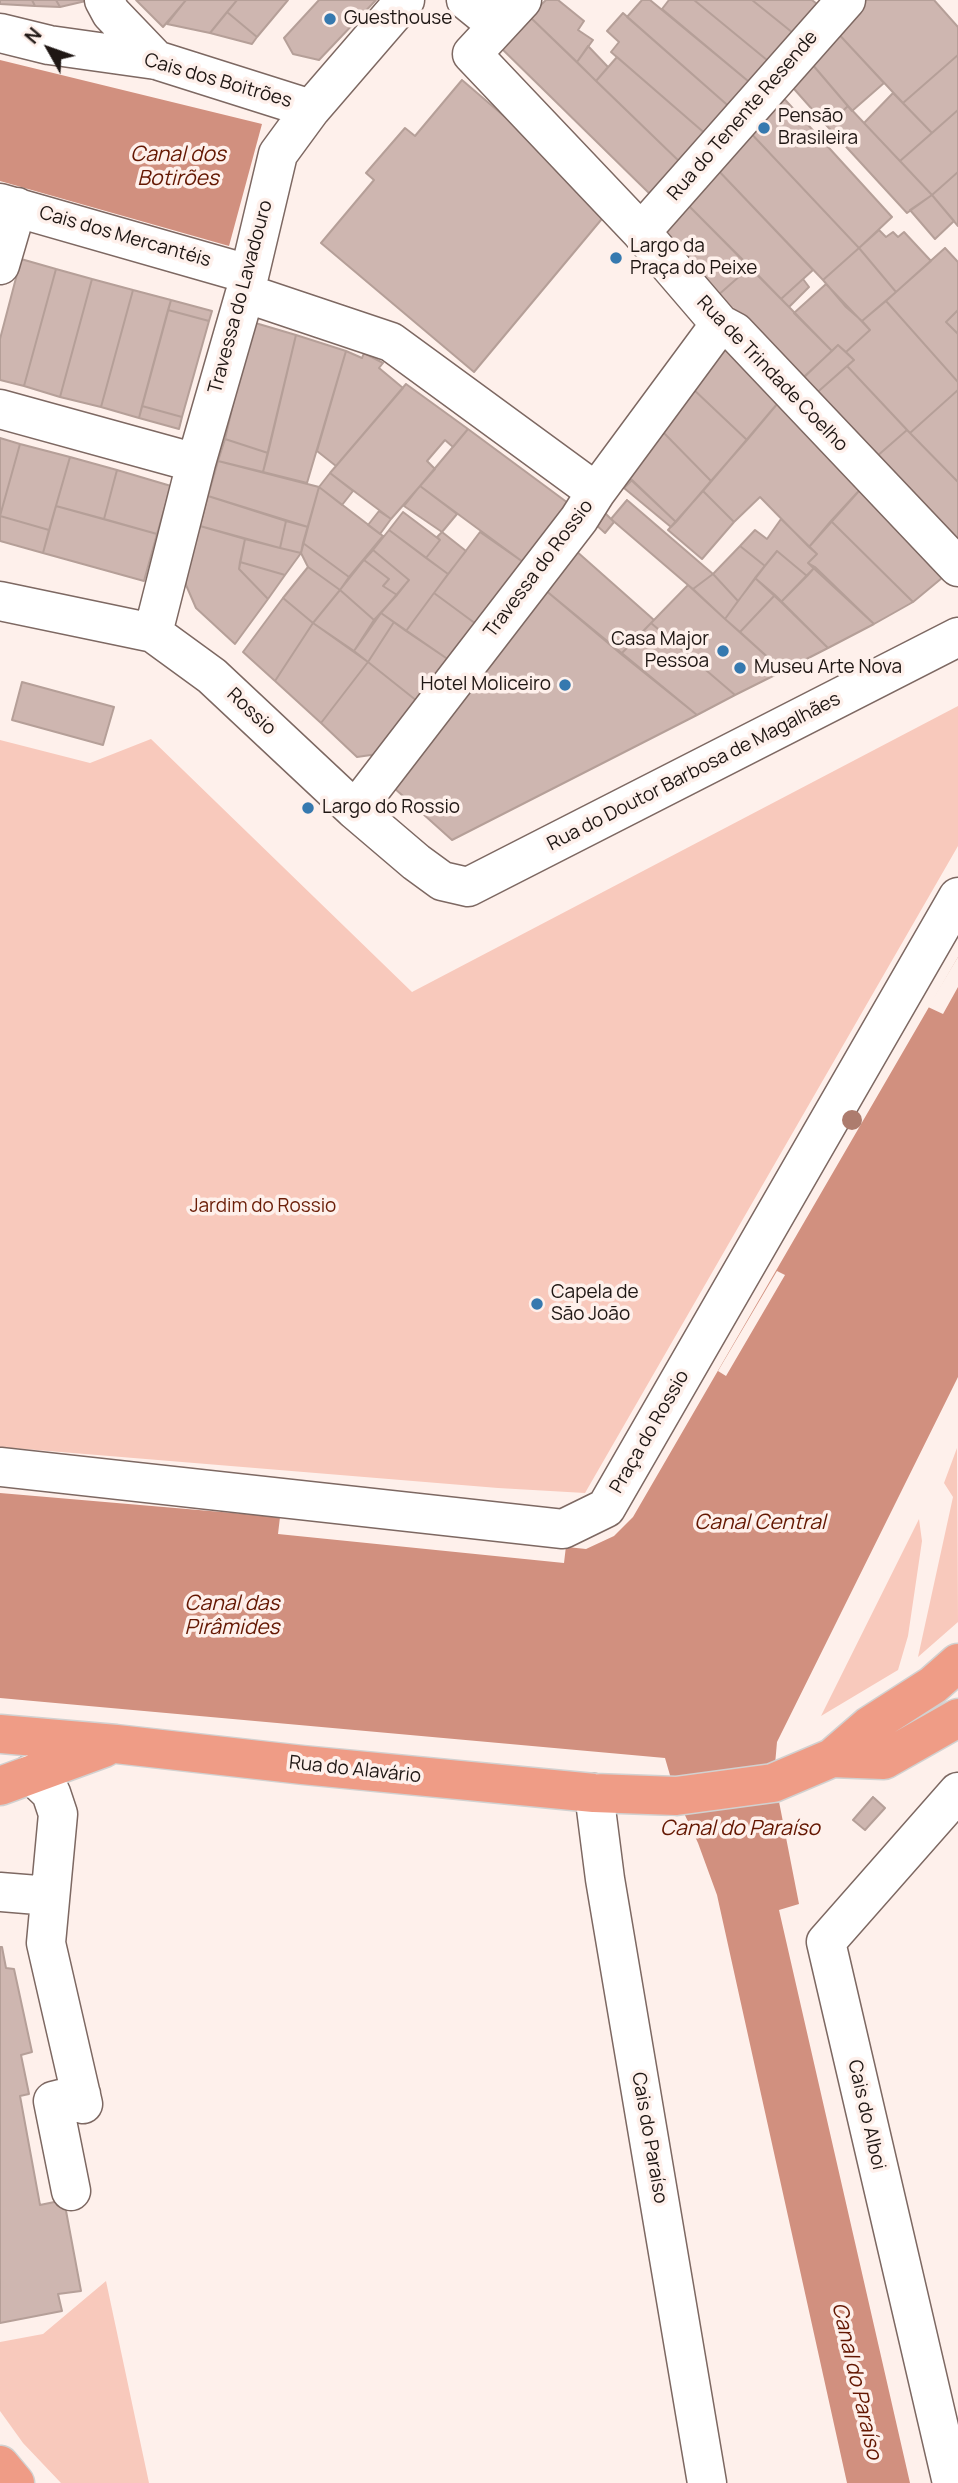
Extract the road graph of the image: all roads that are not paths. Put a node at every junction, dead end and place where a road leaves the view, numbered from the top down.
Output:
1 (104, 0) edge
2 (405, 0) edge
3 (466, 0) edge
4 (846, 0) edge
5 (510, 13) edge
6 (0, 33) edge
7 (156, 60) junction
8 (311, 108) junction
9 (8, 205) edge
10 (641, 232) junction
11 (0, 265) edge
12 (247, 284) junction
13 (720, 324) junction
14 (0, 409) edge
15 (196, 463) junction
16 (596, 492) junction
17 (958, 567) edge
18 (0, 601) edge
19 (153, 633) junction
20 (958, 637) edge
21 (355, 810) junction
22 (468, 887) joint
23 (958, 897) edge
24 (0, 1467) edge
25 (949, 1679) edge
26 (958, 1718) edge
27 (0, 1734) edge
28 (116, 1744) junction
29 (832, 1758) junction
30 (16, 1780) edge
31 (958, 1792) edge
32 (594, 1793) junction
33 (0, 1892) edge
34 (50, 1896) junction
35 (71, 2191) dead end
36 (942, 2371) edge
37 (0, 2465) edge
38 (15, 2483) edge
39 (707, 2483) edge
40 (952, 2483) edge

1 - 7 street
2 - 8 street, Travessa do Lavadouro
3 - 5 street
4 - 10 street, Rua do Tenente Resende
5 - 10 street, Rua de Trindade Coelho
6 - 7 street, Cais dos Boitrões
7 - 8 street, Cais dos Boitrões
8 - 12 street, Travessa do Lavadouro
9 - 11 street
9 - 12 street, Cais dos Mercantéis
10 - 13 street, Rua de Trindade Coelho
12 - 15 street, Travessa do Lavadouro
12 - 16 street
13 - 16 street, Travessa do Rossio
13 - 17 street, Rua de Trindade Coelho
14 - 15 street
15 - 19 street, Travessa do Lavadouro
16 - 21 street, Travessa do Rossio
18 - 19 street, Rossio
19 - 21 street, Rossio
20 - 22 street, Rua do Doutor Barbosa de Magalhães
21 - 22 street, Rossio
23 - 24 street, Praça do Rossio
25 - 29 main road
26 - 29 main road
27 - 28 main road, Rua do Alavário
28 - 30 main road
28 - 32 main road, Rua do Alavário
29 - 32 main road, Rua do Alavário
30 - 34 street
31 - 36 street, Cais do Alboi
32 - 39 street, Cais do Paraíso
33 - 34 street
34 - 35 street
36 - 40 street, Cais do Alboi
37 - 38 main road

